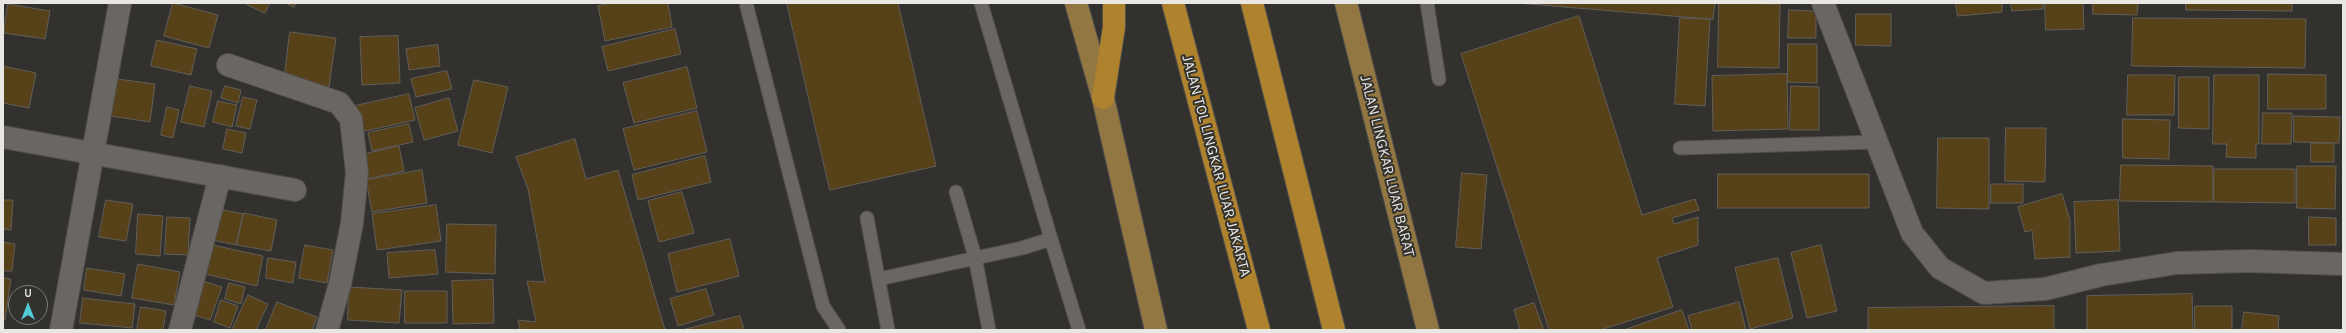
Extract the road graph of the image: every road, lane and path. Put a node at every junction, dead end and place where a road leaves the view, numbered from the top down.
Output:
1 (120, 3) edge
2 (746, 3) edge
3 (981, 3) edge
4 (1076, 3) edge
5 (1114, 3) edge
6 (1173, 3) edge
7 (1252, 3) edge
8 (1346, 3) edge
9 (1427, 3) edge
10 (1823, 3) edge
11 (228, 65) dead end
12 (1439, 79) dead end
13 (1103, 98) junction
14 (3, 137) edge
15 (1875, 142) junction
16 (1680, 148) dead end
17 (93, 153) junction
18 (220, 176) junction
19 (295, 190) dead end
20 (956, 192) dead end
21 (867, 218) dead end
22 (1051, 239) junction
23 (975, 257) junction
24 (2343, 264) edge
25 (879, 279) junction
26 (61, 330) edge
27 (180, 330) edge
28 (327, 330) edge
29 (839, 330) edge
30 (888, 330) edge
31 (989, 330) edge
32 (1079, 330) edge
33 (1156, 330) edge
34 (1259, 330) edge
35 (1334, 330) edge
36 (1428, 330) edge

1 - 17 street
2 - 29 lane
3 - 22 lane
4 - 13 main road
5 - 13 highway
6 - 34 highway, JALAN TOL LINGKAR LUAR JAKARTA
7 - 35 highway
8 - 36 main road, JALAN LINGKAR LUAR BARAT
9 - 12 lane
10 - 15 street
11 - 28 street
13 - 33 main road
14 - 17 street
15 - 16 lane
15 - 24 street
17 - 18 street
17 - 26 street
18 - 19 street
18 - 27 street
20 - 23 lane
21 - 25 lane
22 - 23 lane
22 - 32 lane
23 - 25 lane
23 - 31 lane
25 - 30 lane

